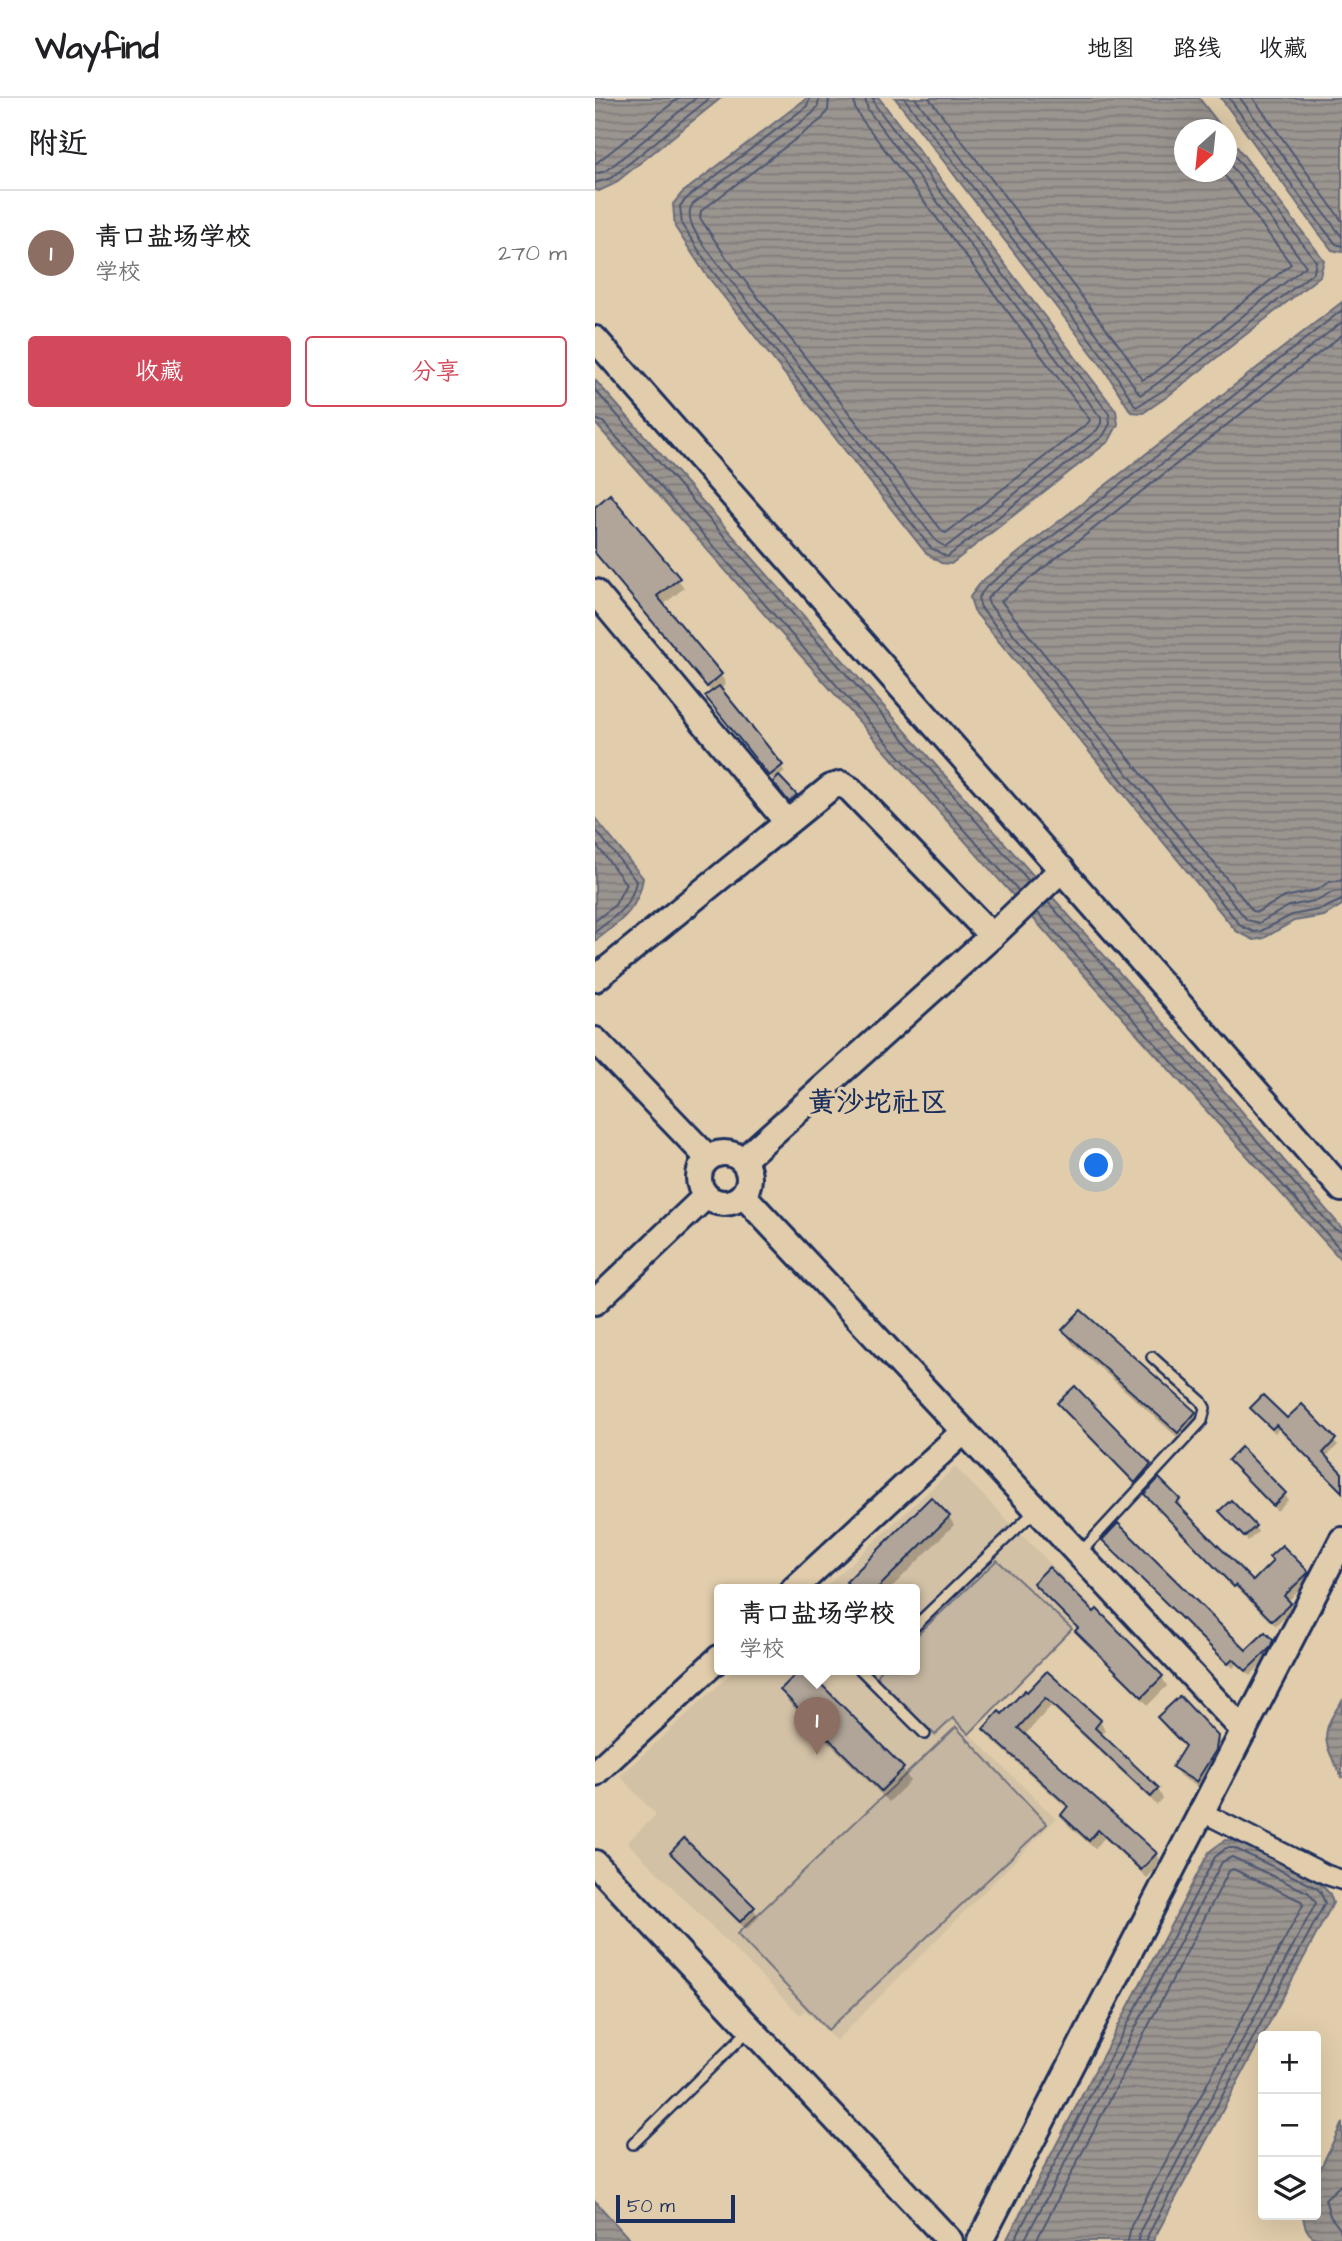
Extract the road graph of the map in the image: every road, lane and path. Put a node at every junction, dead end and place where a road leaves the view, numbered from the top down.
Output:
1 (595, 340) edge
2 (595, 592) edge
3 (787, 822) junction
4 (1062, 869) junction
5 (992, 936) junction
6 (595, 979) edge
7 (595, 1040) edge
8 (708, 1158) junction
9 (743, 1160) junction
10 (1342, 1189) edge
11 (743, 1195) junction
12 (706, 1196) junction
13 (595, 1303) edge
14 (1152, 1357) dead end
15 (963, 1432) junction
16 (1037, 1510) junction
17 (1342, 1540) edge
18 (1079, 1555) junction
19 (799, 1584) edge
20 (920, 1621) edge
21 (714, 1663) edge
22 (869, 1675) edge
23 (1244, 1731) junction
24 (925, 1734) dead end
25 (595, 1773) edge
26 (1202, 1812) junction
27 (595, 1863) edge
28 (1342, 1880) edge
29 (751, 2028) junction
30 (633, 2144) dead end
31 (950, 2241) edge
32 (980, 2241) edge

1 - 4 street
2 - 3 street
3 - 5 street
3 - 6 street
4 - 5 street
4 - 10 street
5 - 9 street
7 - 8 street
8 - 9 street
8 - 12 street
9 - 11 street
11 - 12 street
11 - 15 street
12 - 13 street
14 - 18 lane
15 - 16 street
15 - 19 street
16 - 18 street
16 - 20 lane
17 - 23 street
18 - 23 street
21 - 25 street
22 - 24 lane
23 - 26 street
26 - 28 street
26 - 32 street
27 - 29 street
29 - 30 lane
29 - 31 street

